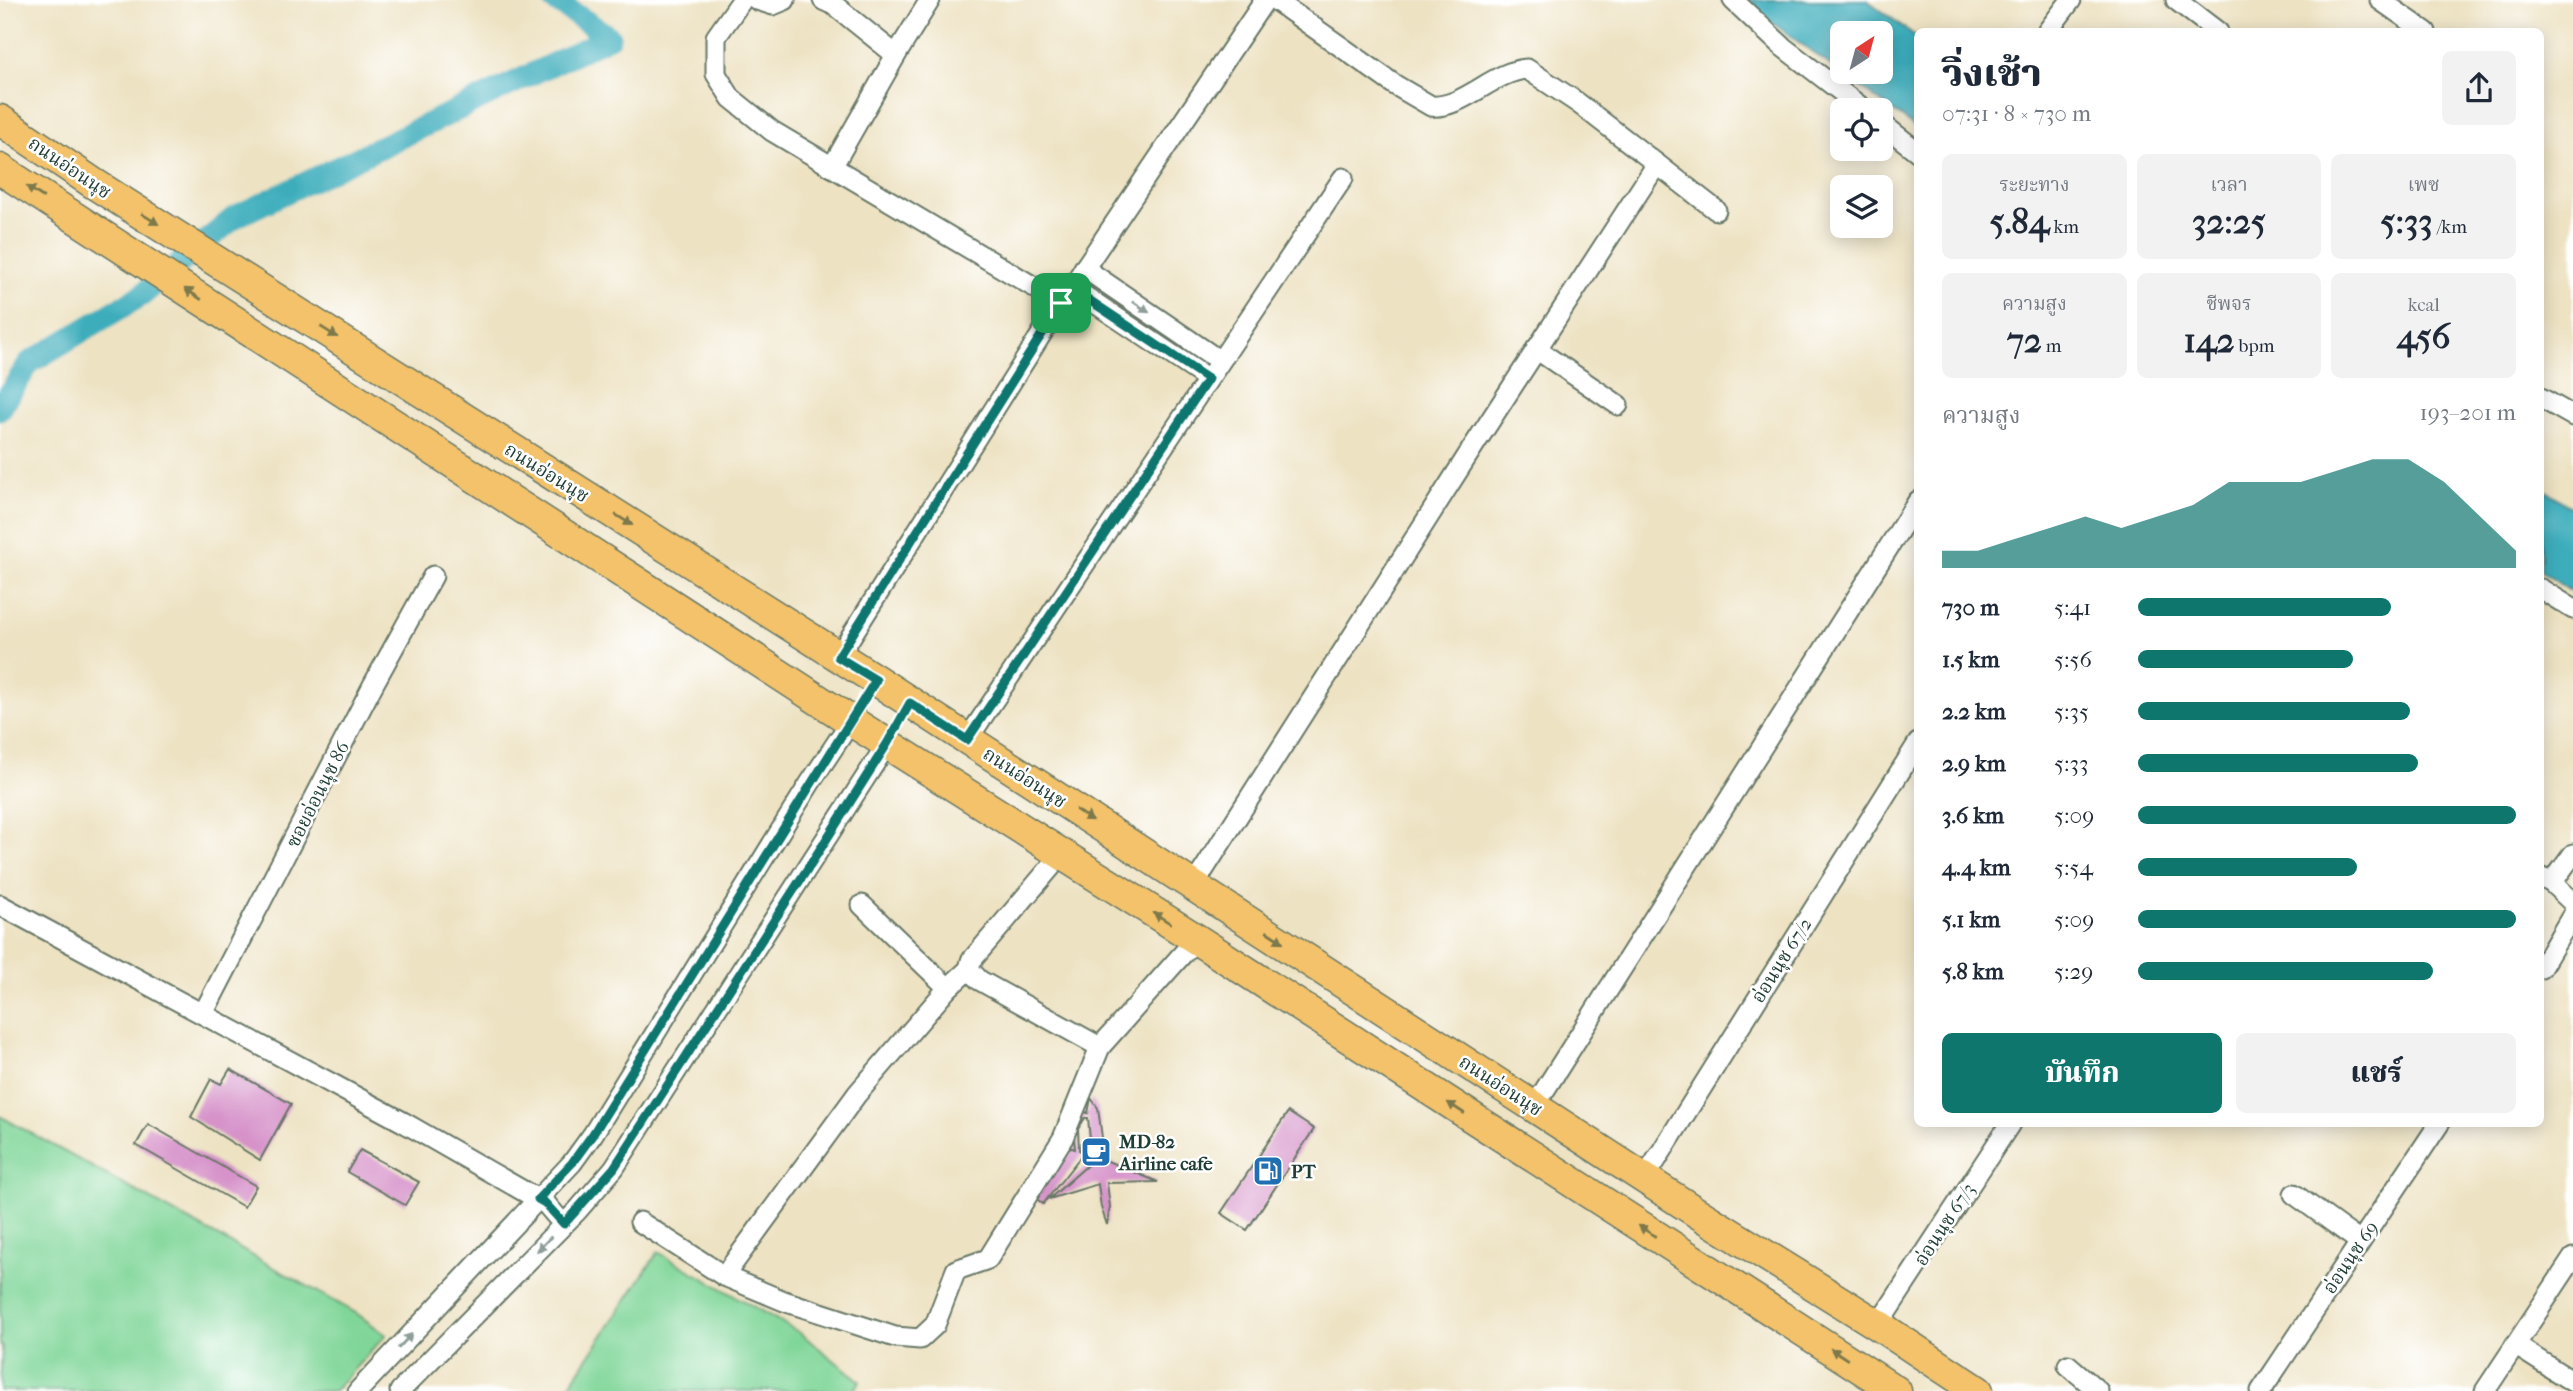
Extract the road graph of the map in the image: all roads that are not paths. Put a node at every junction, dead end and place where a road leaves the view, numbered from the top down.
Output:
1 (742, 0) edge
2 (757, 0) edge
3 (785, 0) edge
4 (824, 0) edge
5 (930, 0) edge
6 (1265, 0) edge
7 (1275, 0) edge
8 (1733, 0) edge
9 (2071, 0) edge
10 (2176, 0) edge
11 (2380, 0) edge
12 (2050, 28) edge
13 (2213, 28) edge
14 (2420, 28) edge
15 (896, 54) junction
16 (1849, 98) edge
17 (0, 120) edge
18 (1893, 132) edge
19 (1914, 149) edge
20 (1657, 163) junction
21 (832, 167) junction
22 (0, 169) edge
23 (1343, 178) dead end
24 (1716, 210) dead end
25 (1084, 268) junction
26 (1066, 295) junction
27 (1536, 349) junction
28 (1220, 361) junction
29 (1208, 379) junction
30 (2544, 400) edge
31 (1618, 405) dead end
32 (2573, 416) edge
33 (1914, 507) edge
34 (433, 576) dead end
35 (2544, 591) edge
36 (2573, 609) edge
37 (838, 657) junction
38 (876, 680) junction
39 (910, 703) junction
40 (851, 721) junction
41 (967, 740) junction
42 (887, 744) junction
43 (1914, 749) edge
44 (2573, 854) edge
45 (1061, 855) junction
46 (2546, 880) edge
47 (1194, 885) junction
48 (2573, 903) edge
49 (0, 905) edge
50 (862, 905) dead end
51 (2573, 914) edge
52 (1196, 939) junction
53 (2544, 963) edge
54 (970, 969) junction
55 (948, 988) junction
56 (203, 1014) junction
57 (1101, 1047) junction
58 (1534, 1107) junction
59 (2008, 1127) edge
60 (2437, 1127) edge
61 (1644, 1178) junction
62 (2294, 1194) dead end
63 (538, 1199) junction
64 (640, 1222) dead end
65 (564, 1224) junction
66 (2360, 1242) junction
67 (2573, 1258) edge
68 (724, 1276) junction
69 (1878, 1325) junction
70 (2515, 1345) junction
71 (2068, 1365) dead end
72 (2573, 1382) edge
73 (358, 1391) edge
74 (400, 1391) edge
75 (1896, 1391) edge
76 (1978, 1391) edge
77 (2098, 1391) edge
78 (2261, 1391) edge
79 (2485, 1391) edge

1 - 21 street
2 - 3 street
4 - 15 street
5 - 15 street
6 - 25 street
7 - 20 street
8 - 16 street
9 - 12 street
10 - 13 street
11 - 14 street
15 - 21 street
17 -> 37 main road, ถนนอ่อนนุช
18 - 19 street
20 - 24 street
20 - 27 street
21 - 26 street
40 -> 22 main road, ถนนอ่อนนุช
23 - 28 street
25 - 26 street
25 -> 28 street
26 - 29 street
26 - 37 street
27 - 31 street
27 - 47 street
28 - 29 street
29 - 41 street
30 - 32 street
33 - 58 street
34 - 56 street, ซอยอ่อนนุช 86
35 - 36 street
37 - 38 main road, ถนนอ่อนนุช
38 - 39 main road, ถนนอ่อนนุช
38 - 40 main road
39 - 41 main road, ถนนอ่อนนุช
39 - 42 main road
40 - 42 main road, ถนนอ่อนนุช
40 - 63 street
41 -> 47 main road, ถนนอ่อนนุช
42 - 45 main road, ถนนอ่อนนุช
42 - 65 street
43 - 61 street, อ่อนนุช 67/2
44 - 46 street
52 -> 45 main road, ถนนอ่อนนุช
45 - 54 street
46 - 48 street
47 -> 58 main road, ถนนอ่อนนุช
49 - 56 street
50 - 55 street
51 - 53 street
52 - 57 street
75 -> 52 main road, ถนนอ่อนนุช
54 - 55 street
54 - 57 street
55 - 68 street
56 - 63 street
57 - 68 street
58 - 61 main road, ถนนอ่อนนุช
59 - 69 street, อ่อนนุช 67/3
60 - 66 street, อ่อนนุช 69
61 - 69 main road, ถนนอ่อนนุช
62 - 66 street
63 - 65 street
73 -> 63 street
64 - 68 street
65 -> 74 street
66 - 78 street, อ่อนนุช 69
67 - 70 street
69 - 76 main road, ถนนอ่อนนุช
70 - 72 street
70 - 79 street
71 - 77 street

